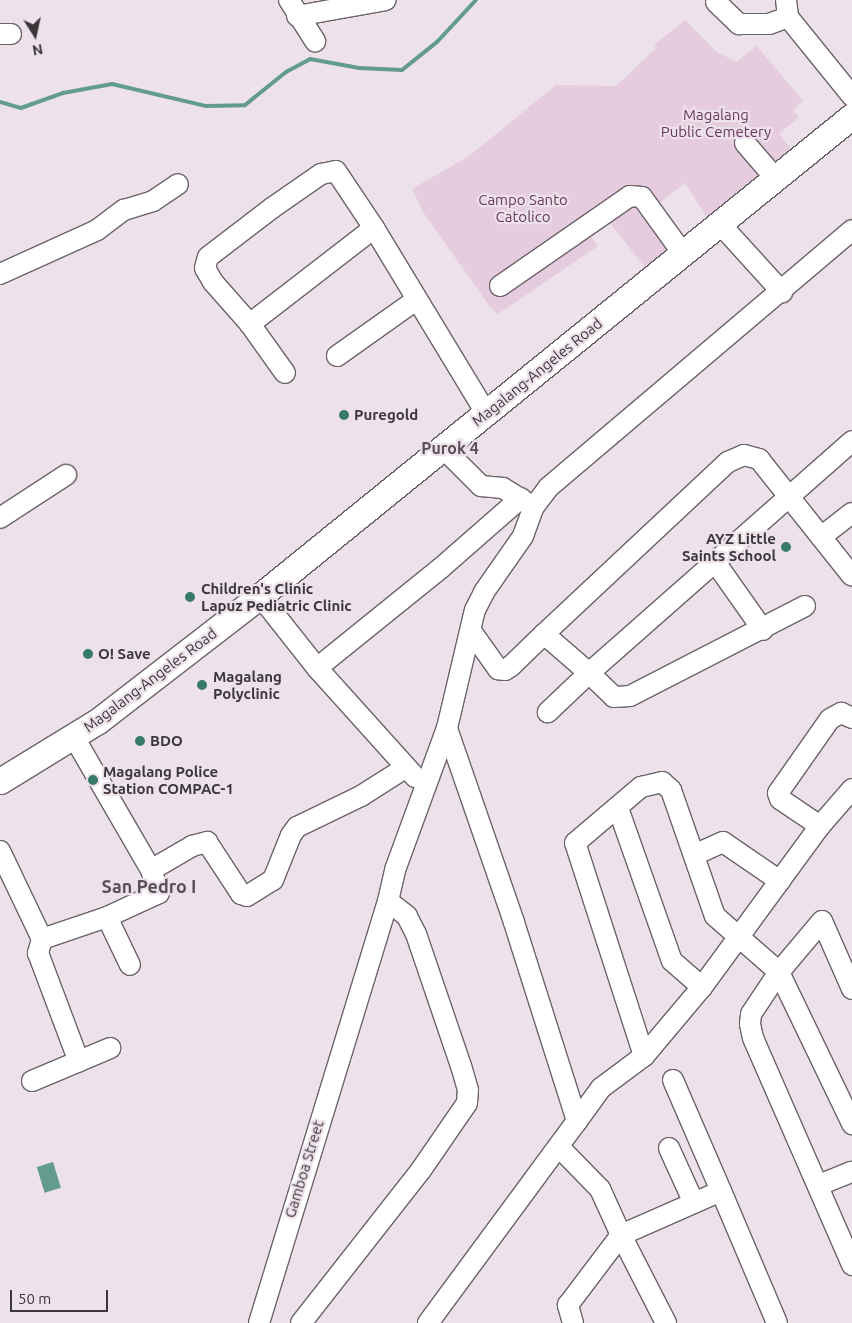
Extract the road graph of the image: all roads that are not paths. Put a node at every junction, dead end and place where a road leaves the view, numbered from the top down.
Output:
1 (386, 0) edge
2 (716, 2) dead end
3 (293, 8) edge
4 (787, 9) edge
5 (315, 41) dead end
6 (852, 96) edge
7 (852, 116) edge
8 (745, 143) dead end
9 (776, 179) junction
10 (178, 184) dead end
11 (721, 225) junction
12 (374, 228) junction
13 (852, 230) edge
14 (684, 255) junction
15 (0, 274) edge
16 (500, 286) dead end
17 (782, 292) junction
18 (416, 300) junction
19 (250, 324) junction
20 (336, 356) dead end
21 (285, 373) dead end
22 (486, 414) junction
23 (852, 441) edge
24 (443, 448) junction
25 (66, 475) dead end
26 (788, 496) junction
27 (527, 503) junction
28 (852, 513) edge
29 (0, 518) edge
30 (821, 537) junction
31 (715, 562) junction
32 (852, 576) edge
33 (260, 596) junction
34 (805, 606) dead end
35 (763, 630) junction
36 (470, 631) junction
37 (544, 634) junction
38 (317, 668) junction
39 (589, 673) junction
40 (548, 712) dead end
41 (852, 718) edge
42 (447, 728) junction
43 (74, 737) junction
44 (405, 768) junction
45 (0, 781) edge
46 (423, 786) junction
47 (852, 789) edge
48 (618, 808) junction
49 (820, 826) junction
50 (0, 851) edge
51 (694, 855) junction
52 (151, 870) junction
53 (780, 880) junction
54 (388, 901) junction
55 (107, 917) junction
56 (738, 936) junction
57 (42, 939) junction
58 (130, 965) dead end
59 (780, 972) junction
60 (702, 988) junction
61 (852, 989) edge
62 (110, 1048) dead end
63 (644, 1056) junction
64 (79, 1062) junction
65 (673, 1080) dead end
66 (32, 1081) dead end
67 (577, 1121) junction
68 (852, 1124) edge
69 (559, 1147) junction
70 (669, 1148) dead end
71 (852, 1172) edge
72 (819, 1185) junction
73 (721, 1191) junction
74 (694, 1203) junction
75 (621, 1235) junction
76 (852, 1266) edge
77 (259, 1323) edge
78 (300, 1323) edge
79 (428, 1323) edge
80 (573, 1323) edge
81 (666, 1323) edge
82 (777, 1323) edge

1 - 3 street
2 - 4 street
3 - 5 street
4 - 6 street
7 - 9 main road, Magalang-Angeles Road
8 - 9 street
9 - 11 main road, Magalang-Angeles Road
10 - 15 street
11 - 14 main road, Magalang-Angeles Road
11 - 17 street
12 - 18 street
12 - 19 street
12 - 19 street
13 - 17 street
14 - 16 street
14 - 22 main road, Magalang-Angeles Road
17 - 27 street
18 - 20 street
18 - 22 street
19 - 21 street
22 - 24 main road, Magalang-Angeles Road
23 - 26 street
24 - 27 street
24 - 33 main road, Magalang-Angeles Road
25 - 29 street
26 - 30 street
26 - 31 street
26 - 37 street
27 - 36 street, Gamboa Street
27 - 38 street
28 - 30 street
30 - 32 street
31 - 35 street
31 - 39 street
33 - 38 street
33 - 43 main road, Magalang-Angeles Road
34 - 35 street
35 - 39 street
36 - 37 street
36 - 42 street, Gamboa Street
37 - 39 street
38 - 44 street
39 - 40 street
41 - 49 street
42 - 46 street, Gamboa Street
42 - 67 street
43 - 45 main road, Magalang-Angeles Road
43 - 52 street
44 - 46 street
44 - 52 street
46 - 54 street, Gamboa Street
47 - 49 street
48 - 51 street
48 - 60 street
48 - 63 street
49 - 53 street
50 - 57 street
51 - 53 street
51 - 56 street
52 - 55 street
53 - 56 street
54 - 77 street, Gamboa Street
54 - 78 street
55 - 57 street
55 - 58 street
56 - 59 street
56 - 60 street
57 - 64 street
59 - 61 street
59 - 68 street
59 - 72 street
60 - 63 street
62 - 64 street
63 - 67 street
64 - 66 street
65 - 73 street
67 - 69 street
69 - 75 street
69 - 79 street
70 - 74 street
71 - 72 street
72 - 76 street
73 - 74 street
73 - 82 street
74 - 75 street
75 - 80 street
75 - 81 street

